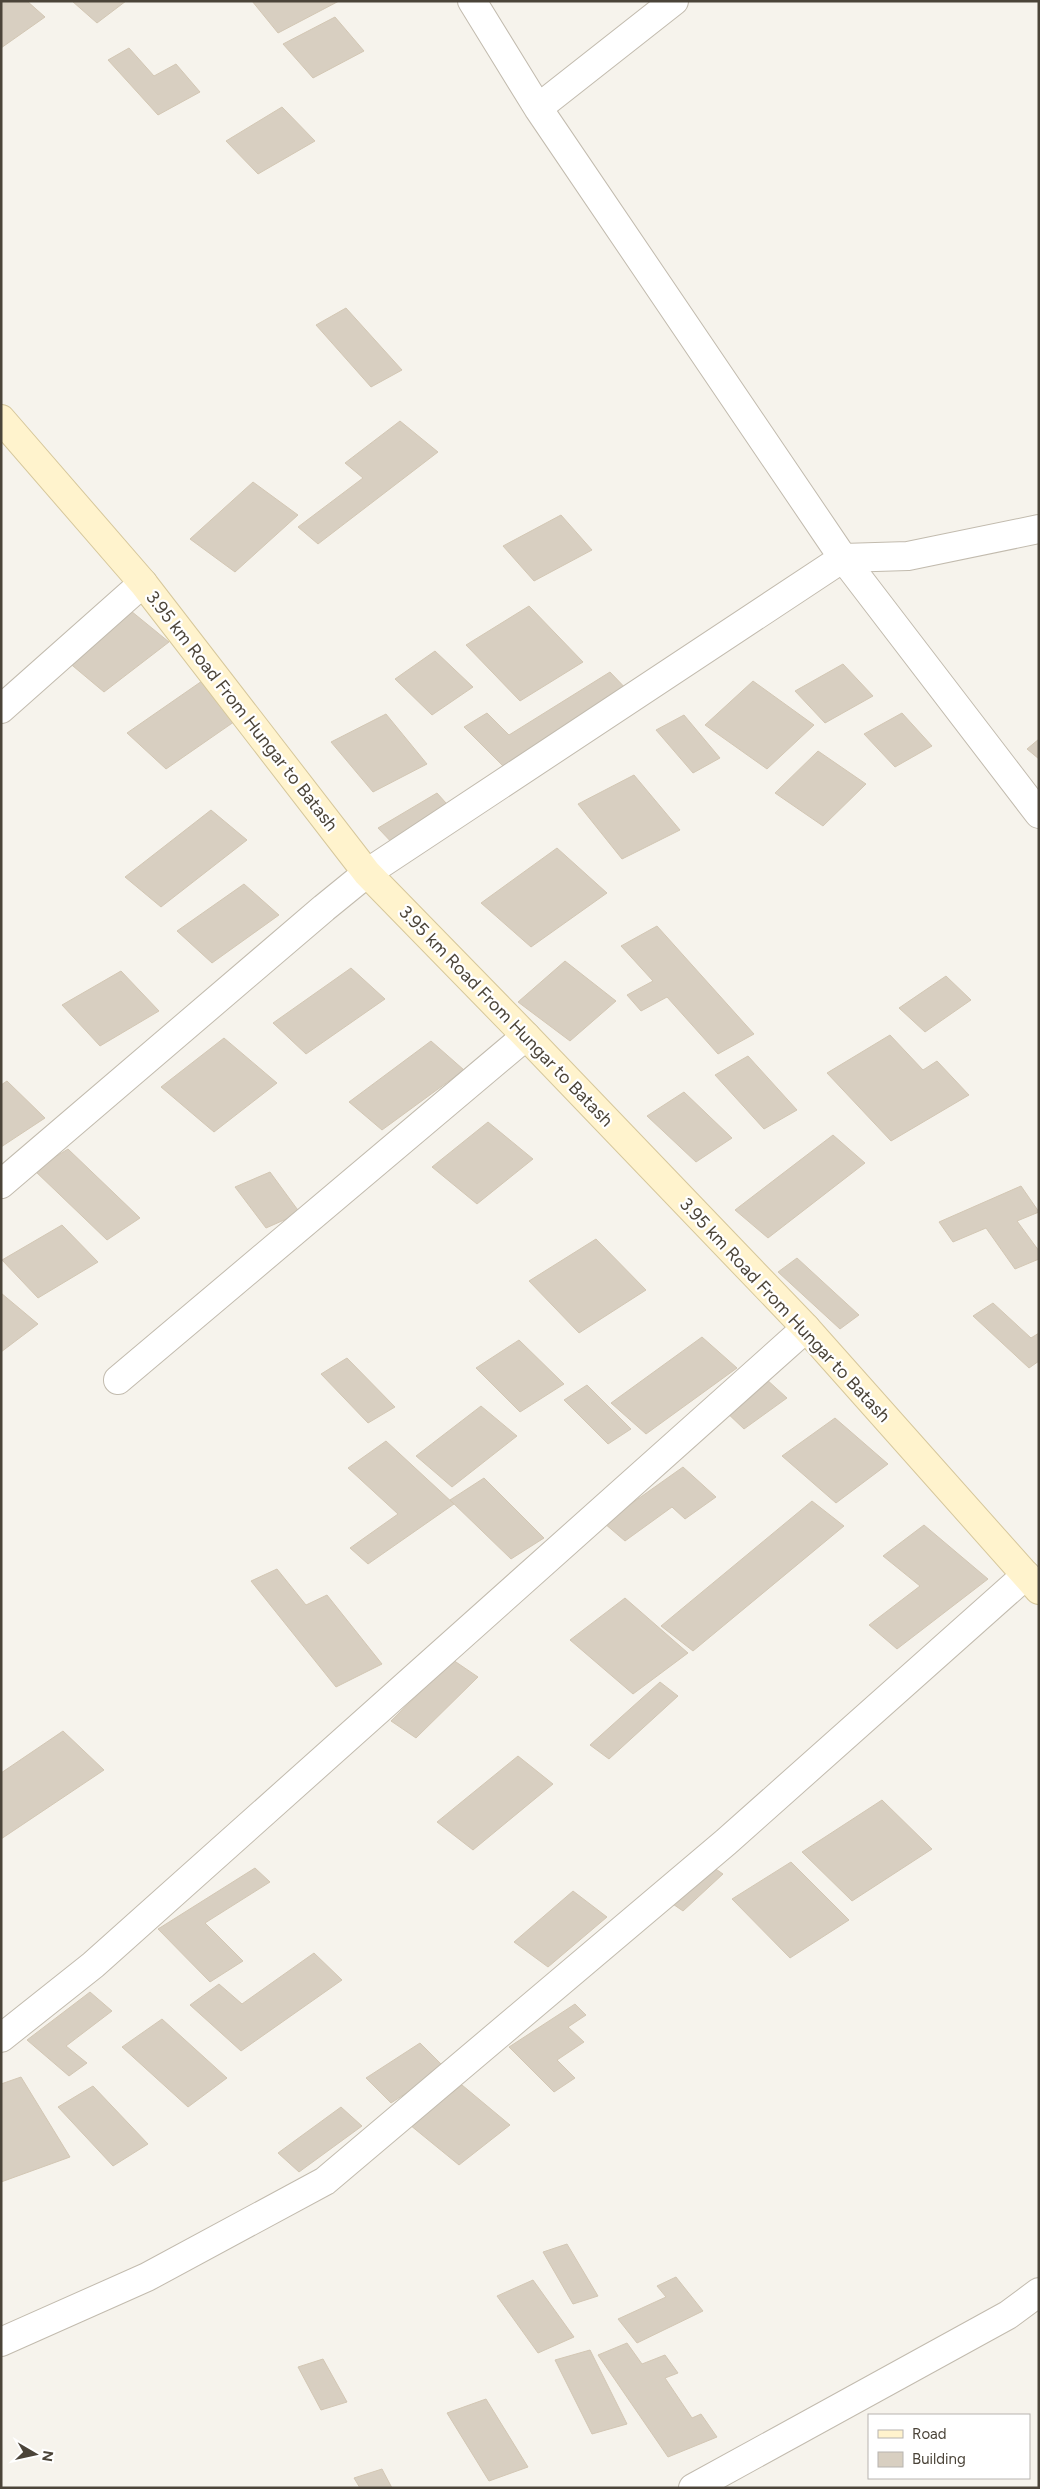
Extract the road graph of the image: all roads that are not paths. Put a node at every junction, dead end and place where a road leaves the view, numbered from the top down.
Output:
1 (472, 1) edge
2 (674, 1) edge
3 (538, 108) junction
4 (1, 419) edge
5 (1039, 529) edge
6 (843, 558) junction
7 (143, 583) junction
8 (1, 709) edge
9 (1039, 814) edge
10 (368, 873) junction
11 (526, 1036) junction
12 (1, 1184) edge
13 (806, 1328) junction
14 (118, 1380) dead end
15 (1032, 1582) edge
16 (1, 2038) edge
17 (1039, 2292) edge
18 (1, 2342) edge
19 (693, 2488) edge

1 - 3 street
2 - 3 street
3 - 6 street
4 - 7 street, 3.95 km Road From Hungar to Batash
5 - 6 street
6 - 9 street
6 - 10 street
7 - 8 street
7 - 10 street, 3.95 km Road From Hungar to Batash
10 - 11 street, 3.95 km Road From Hungar to Batash
10 - 12 street
11 - 13 street, 3.95 km Road From Hungar to Batash
11 - 14 street
13 - 15 street, 3.95 km Road From Hungar to Batash
13 - 16 street
15 - 18 street
17 - 19 street

